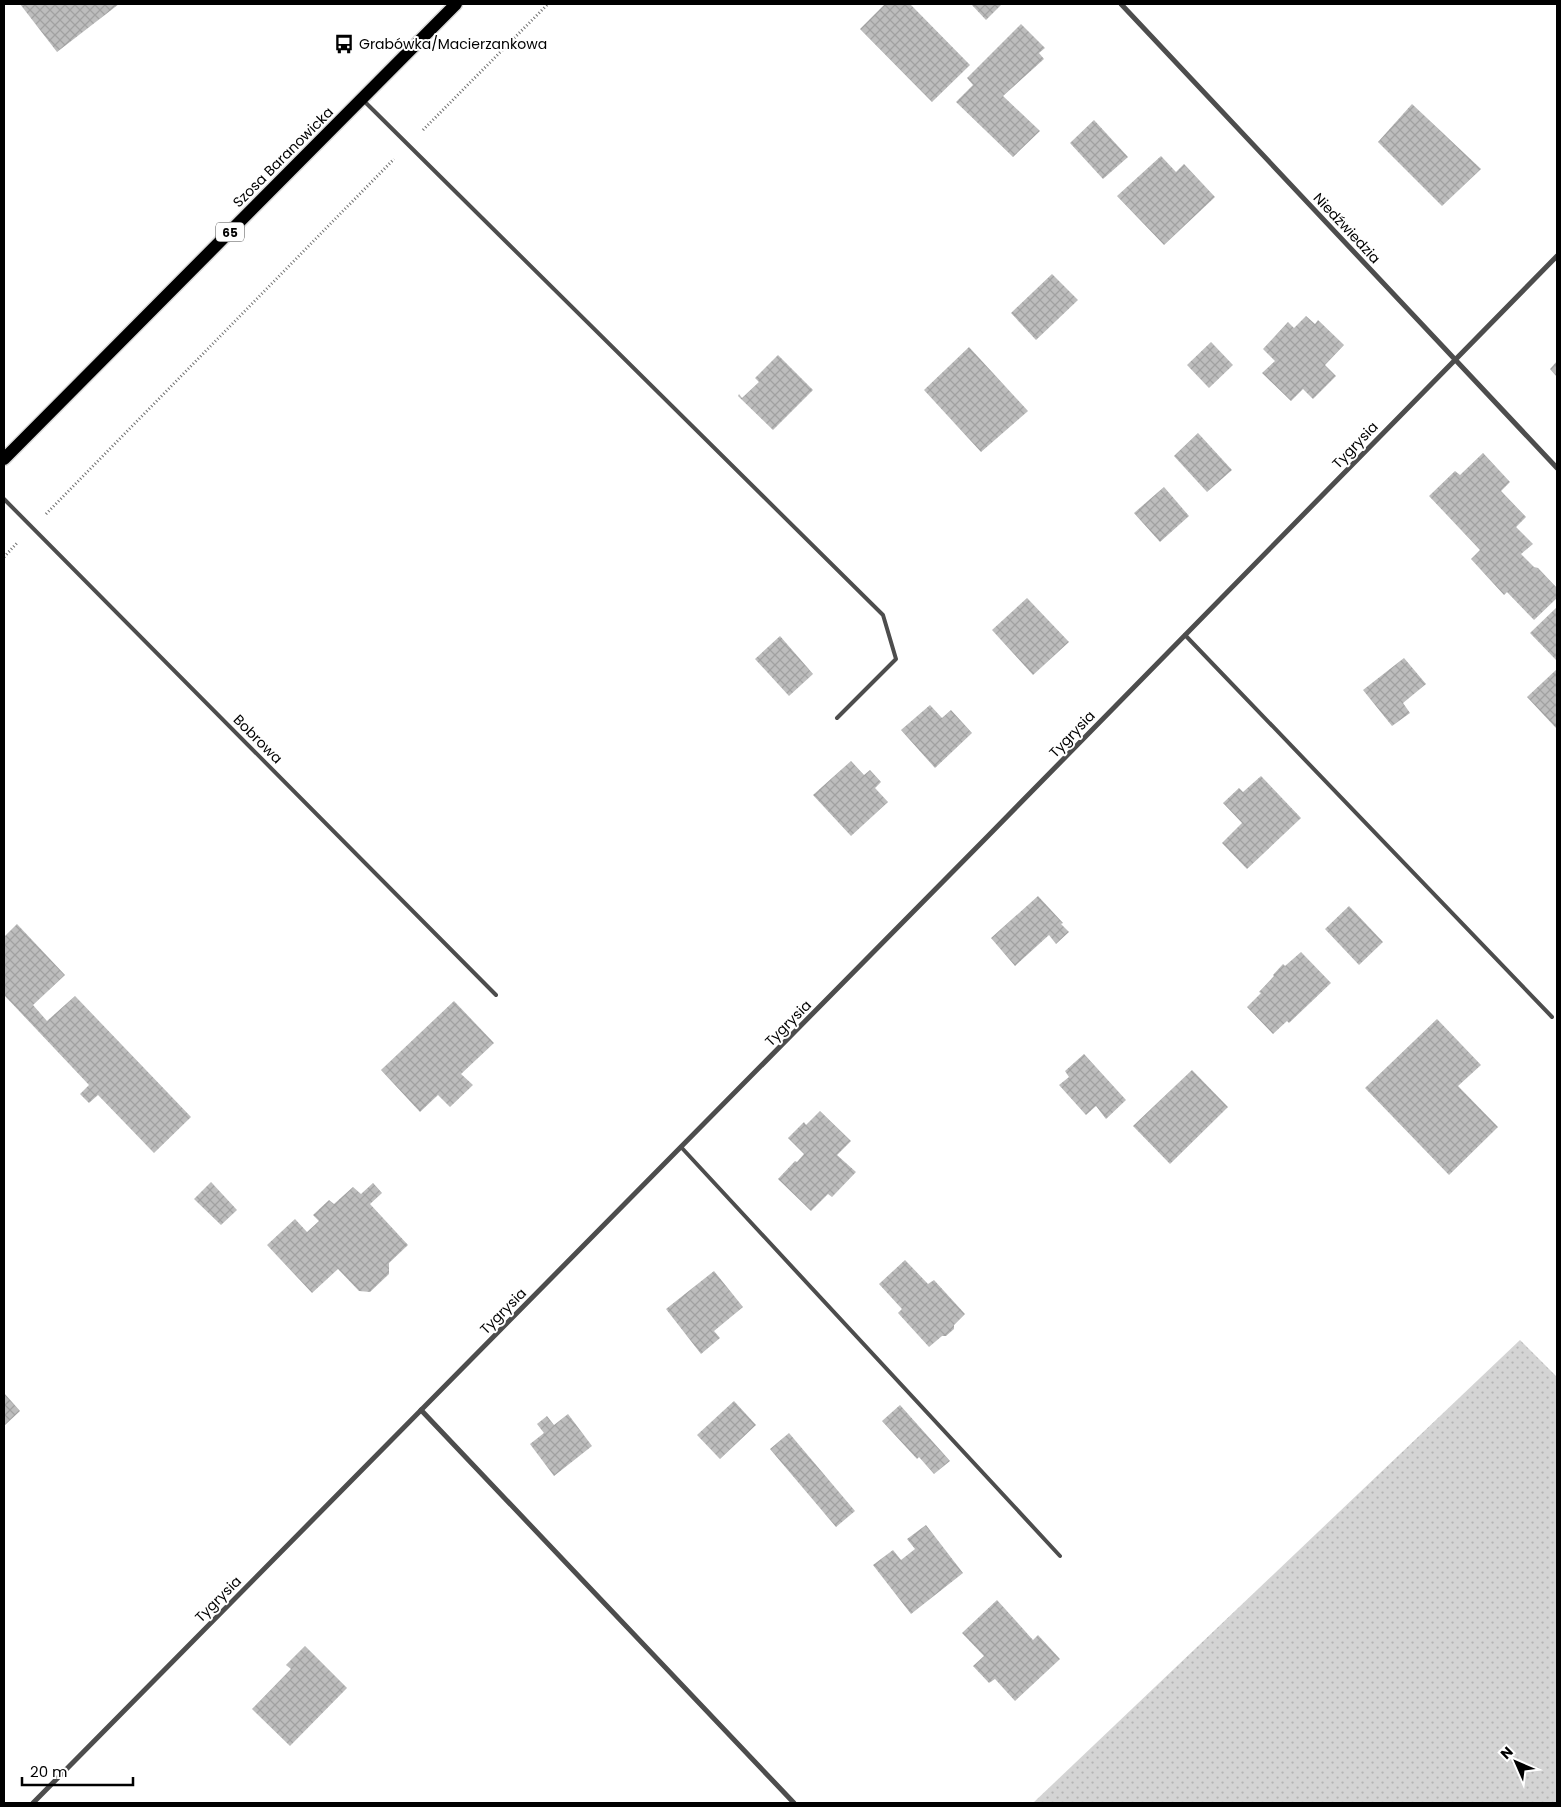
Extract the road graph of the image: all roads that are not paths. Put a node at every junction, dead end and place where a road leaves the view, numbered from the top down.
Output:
1 (456, 4) edge
2 (1121, 4) edge
3 (362, 99) junction
4 (1557, 256) edge
5 (1454, 359) junction
6 (4, 460) edge
7 (1557, 468) edge
8 (4, 499) edge
9 (1185, 635) junction
10 (837, 718) dead end
11 (496, 995) dead end
12 (1552, 1017) dead end
13 (681, 1147) junction
14 (421, 1410) junction
15 (1060, 1556) dead end
16 (33, 1803) edge
17 (794, 1803) edge

1 - 3 main road, Szosa Baranowicka / 65
2 - 5 street, Niedźwiedzia
3 - 6 main road, Szosa Baranowicka / 65
3 - 10 lane
4 - 5 street, Tygrysia
5 - 7 street, Niedźwiedzia
5 - 9 street, Tygrysia
8 - 11 lane, Bobrowa
9 - 12 lane
9 - 13 street, Tygrysia
13 - 14 street, Tygrysia
13 - 15 lane
14 - 16 street, Tygrysia
14 - 17 street

